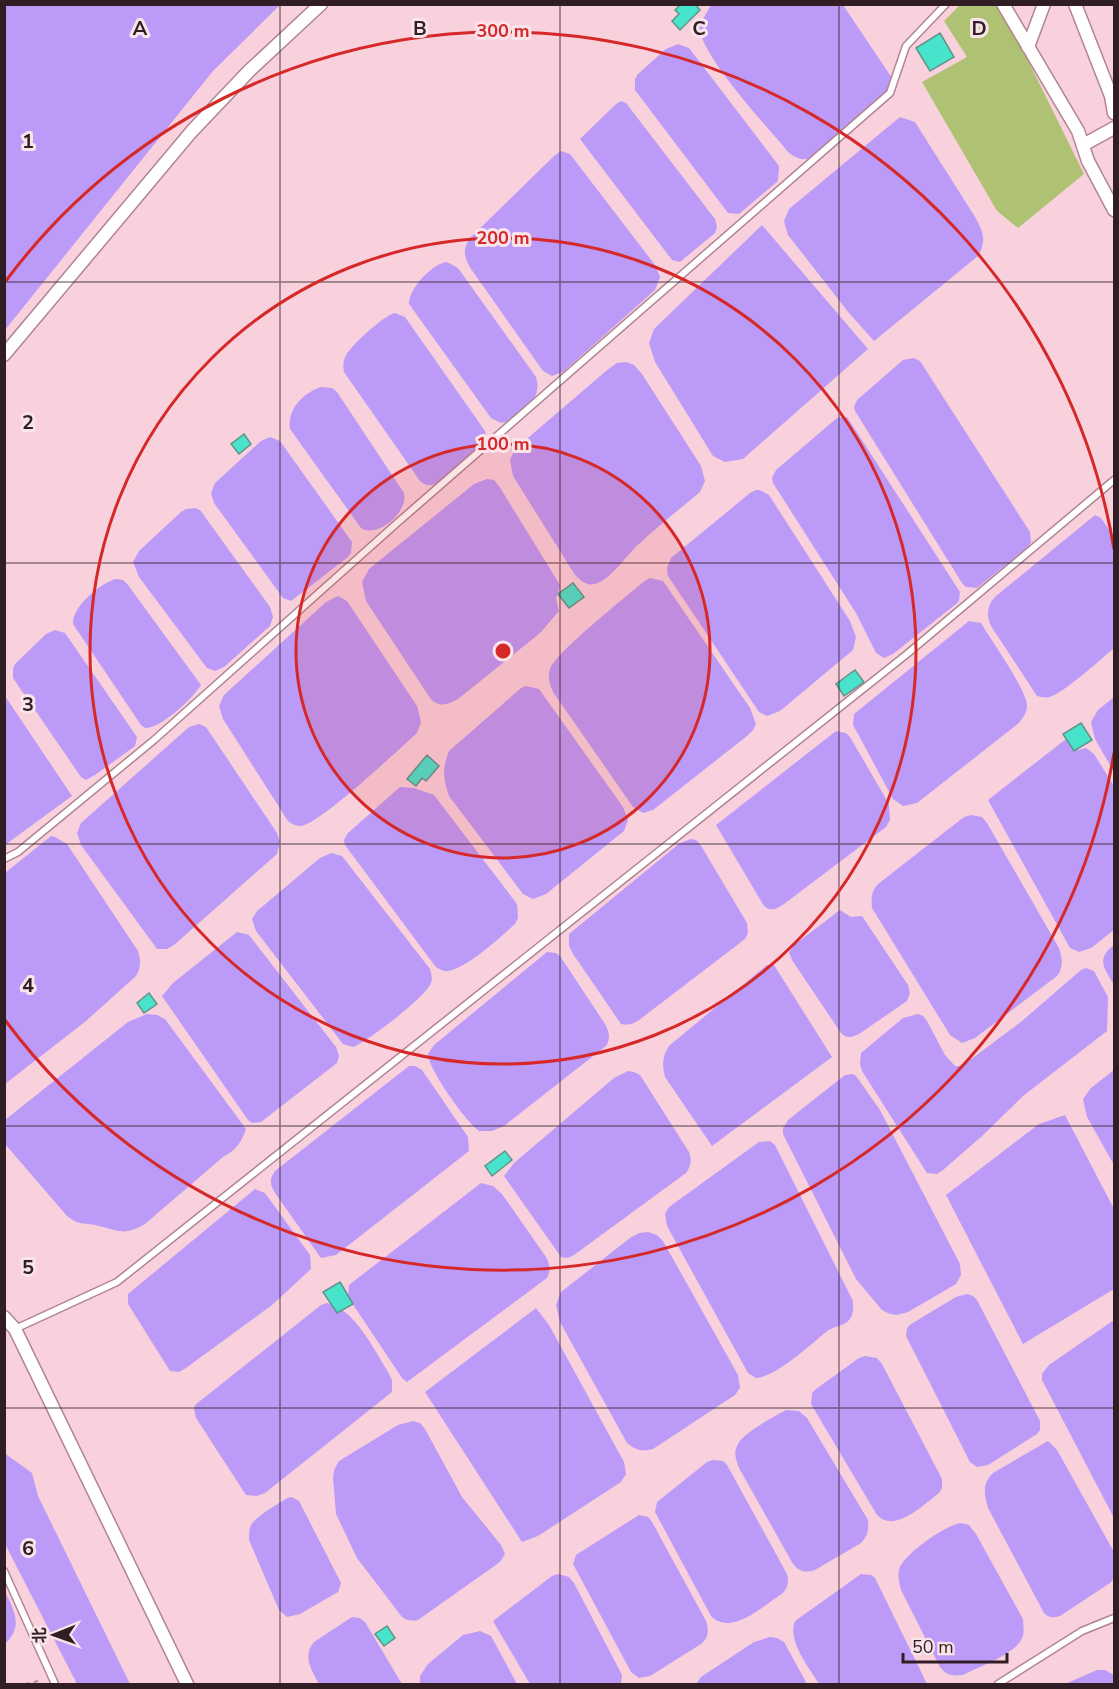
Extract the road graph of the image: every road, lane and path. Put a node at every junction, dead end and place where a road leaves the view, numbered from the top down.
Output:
1 (321, 4) edge
2 (946, 4) edge
3 (1003, 4) edge
4 (1044, 4) edge
5 (1075, 4) edge
6 (1029, 47) junction
7 (1114, 113) edge
8 (1114, 128) edge
9 (1083, 145) junction
10 (1114, 210) edge
11 (4, 355) edge
12 (1114, 480) edge
13 (4, 859) edge
14 (4, 1317) edge
15 (15, 1329) junction
16 (4, 1571) edge
17 (1114, 1618) edge
18 (52, 1677) junction
19 (25, 1684) edge
20 (55, 1684) edge
21 (188, 1684) edge
22 (998, 1684) edge

1 - 11 street
2 - 13 lane
3 - 6 street
4 - 6 street
5 - 7 street
6 - 9 street
8 - 9 street
9 - 10 street
12 - 15 lane
14 - 15 street
15 - 21 street
16 - 18 lane
17 - 22 lane
18 - 19 path
18 - 20 lane

